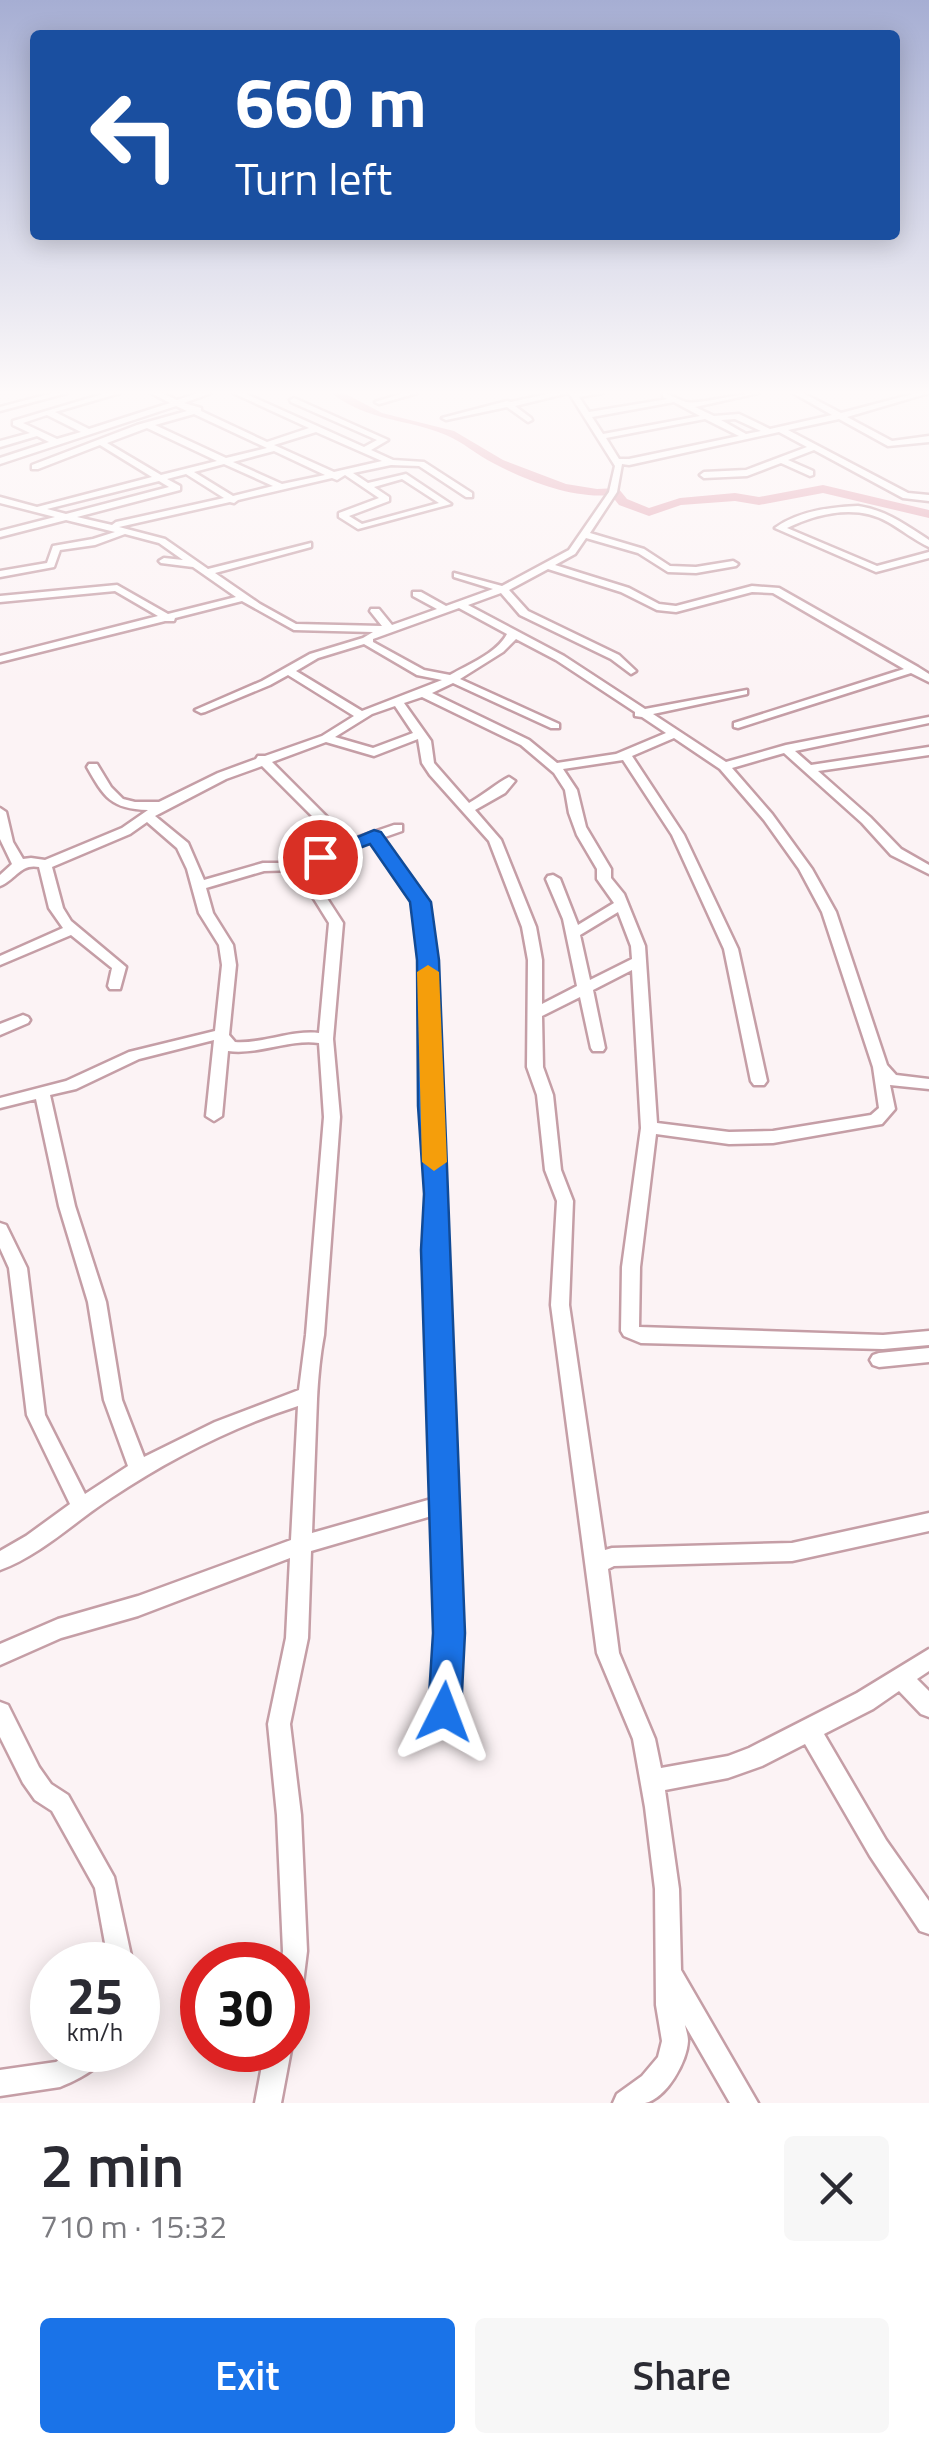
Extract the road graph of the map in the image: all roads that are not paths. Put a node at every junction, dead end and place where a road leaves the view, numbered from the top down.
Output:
1 (107, 491) edge
2 (166, 491) edge
3 (220, 491) edge
4 (270, 491) edge
5 (377, 491) edge
6 (426, 491) edge
7 (463, 491) edge
8 (613, 491) edge
9 (899, 491) edge
10 (469, 495) dead end
11 (914, 498) junction
12 (929, 498) edge
13 (0, 500) edge
14 (234, 500) junction
15 (17, 505) junction
16 (865, 508) junction
17 (37, 509) junction
18 (0, 511) edge
19 (67, 516) junction
20 (92, 521) junction
21 (112, 526) junction
22 (126, 530) junction
23 (0, 534) edge
24 (587, 535) junction
25 (0, 542) edge
26 (929, 544) edge
27 (308, 546) dead end
28 (929, 555) edge
29 (164, 561) dead end
30 (195, 564) junction
31 (733, 564) dead end
32 (551, 566) junction
33 (206, 572) junction
34 (0, 574) edge
35 (457, 575) dead end
36 (503, 589) junction
37 (417, 594) dead end
38 (244, 598) junction
39 (0, 599) edge
40 (454, 608) junction
41 (374, 612) dead end
42 (170, 619) junction
43 (390, 629) junction
44 (513, 632) junction
45 (366, 640) junction
46 (0, 659) edge
47 (914, 669) junction
48 (289, 670) junction
49 (630, 672) dead end
50 (452, 679) junction
51 (929, 679) edge
52 (743, 692) dead end
53 (424, 693) junction
54 (397, 702) junction
55 (201, 710) dead end
56 (640, 714) junction
57 (361, 715) junction
58 (929, 720) edge
59 (555, 726) dead end
60 (738, 726) dead end
61 (421, 734) junction
62 (674, 734) junction
63 (326, 738) junction
64 (786, 748) junction
65 (929, 751) edge
66 (626, 755) junction
67 (262, 759) junction
68 (93, 766) dead end
69 (724, 766) junction
70 (553, 767) junction
71 (806, 770) junction
72 (509, 780) dead end
73 (162, 806) junction
74 (470, 808) junction
75 (0, 812) edge
76 (147, 815) junction
77 (398, 828) dead end
78 (374, 836) junction
79 (340, 847) junction
80 (19, 864) junction
81 (45, 866) junction
82 (297, 866) dead end
83 (929, 870) edge
84 (553, 879) dead end
85 (0, 882) edge
86 (198, 886) junction
87 (621, 904) junction
88 (72, 929) junction
89 (574, 932) junction
90 (0, 961) edge
91 (637, 962) junction
92 (115, 986) dead end
93 (586, 986) junction
94 (536, 1013) junction
95 (23, 1020) dead end
96 (0, 1030) edge
97 (221, 1034) junction
98 (326, 1040) junction
99 (598, 1048) dead end
100 (880, 1066) junction
101 (758, 1081) dead end
102 (929, 1084) edge
103 (42, 1094) junction
104 (0, 1103) edge
105 (214, 1116) dead end
106 (648, 1128) junction
107 (0, 1229) edge
108 (929, 1338) edge
109 (929, 1355) edge
110 (879, 1360) dead end
111 (310, 1394) junction
112 (140, 1472) junction
113 (443, 1504) junction
114 (82, 1507) junction
115 (929, 1522) edge
116 (301, 1545) junction
117 (0, 1561) edge
118 (598, 1564) junction
119 (0, 1654) edge
120 (929, 1659) edge
121 (900, 1678) junction
122 (929, 1706) edge
123 (444, 1712) dead end
124 (0, 1713) edge
125 (809, 1730) junction
126 (653, 1781) junction
127 (929, 1922) edge
128 (117, 1942) edge
129 (295, 1942) edge
130 (668, 1972) junction
131 (63, 2072) edge
132 (274, 2072) edge
133 (0, 2083) edge
134 (268, 2103) edge
135 (626, 2103) edge
136 (745, 2103) edge

1 - 17 street
2 - 19 street
3 - 14 street
4 - 14 street
5 - 6 street
7 - 10 street
8 - 24 street
9 - 11 street
11 - 12 street
11 - 16 street
13 - 15 street
14 - 21 street
15 - 17 street
15 - 18 street
16 - 26 street
16 - 28 street
17 - 19 street
19 - 20 street
19 - 23 street
20 - 21 street
20 - 25 street
21 - 22 street
22 - 30 street
22 - 34 street
24 - 31 street
24 - 32 street
27 - 33 street
29 - 30 street
30 - 33 street
32 - 36 street
32 - 47 street
33 - 38 street
35 - 36 street
36 - 40 street
36 - 49 street
37 - 40 street
38 - 42 street
38 - 43 street
39 - 42 street
40 - 43 street
40 - 44 street
41 - 43 street
42 - 46 street
43 - 45 street
44 - 50 street
44 - 56 street
45 - 48 street
45 - 50 street
47 - 51 street
47 - 60 street
48 - 55 street
48 - 57 street
50 - 53 street
50 - 59 street
52 - 56 street
53 - 54 street
53 - 70 street
54 - 57 street
54 - 61 street
56 - 62 street
57 - 63 street
58 - 64 street
61 - 63 street
61 - 74 street
62 - 66 street
62 - 69 street
63 - 67 street
64 - 69 street
64 - 71 street
65 - 71 street
66 - 70 street
66 - 101 street
67 - 73 street
67 - 79 street
68 - 73 street
69 - 100 street
70 - 87 street
71 - 83 street
72 - 74 street
73 - 76 street
74 - 94 street
75 - 80 street
76 - 81 street
76 - 86 street
77 - 78 street
78 - 79 street
78 - 113 street
79 - 98 street
80 - 81 street
80 - 85 street
81 - 88 street
82 - 86 street
84 - 89 street
86 - 97 street
87 - 89 street
87 - 91 street
88 - 90 street
88 - 92 street
89 - 93 street
91 - 93 street
91 - 106 street
93 - 94 street
93 - 99 street
94 - 118 street
95 - 96 street
97 - 98 street
97 - 103 street
97 - 105 street
98 - 111 street
100 - 102 street
100 - 106 street
103 - 104 street
103 - 112 street
106 - 108 street
107 - 114 street
109 - 110 street
111 - 112 street
111 - 116 street
112 - 114 street
113 - 116 street
113 - 123 street
114 - 117 street
115 - 118 street
116 - 119 street
116 - 129 street
118 - 126 street
120 - 121 street
121 - 122 street
121 - 125 street
124 - 128 street
125 - 126 street
125 - 127 street
126 - 130 street
130 - 135 street
130 - 136 street
131 - 133 street
132 - 134 street

